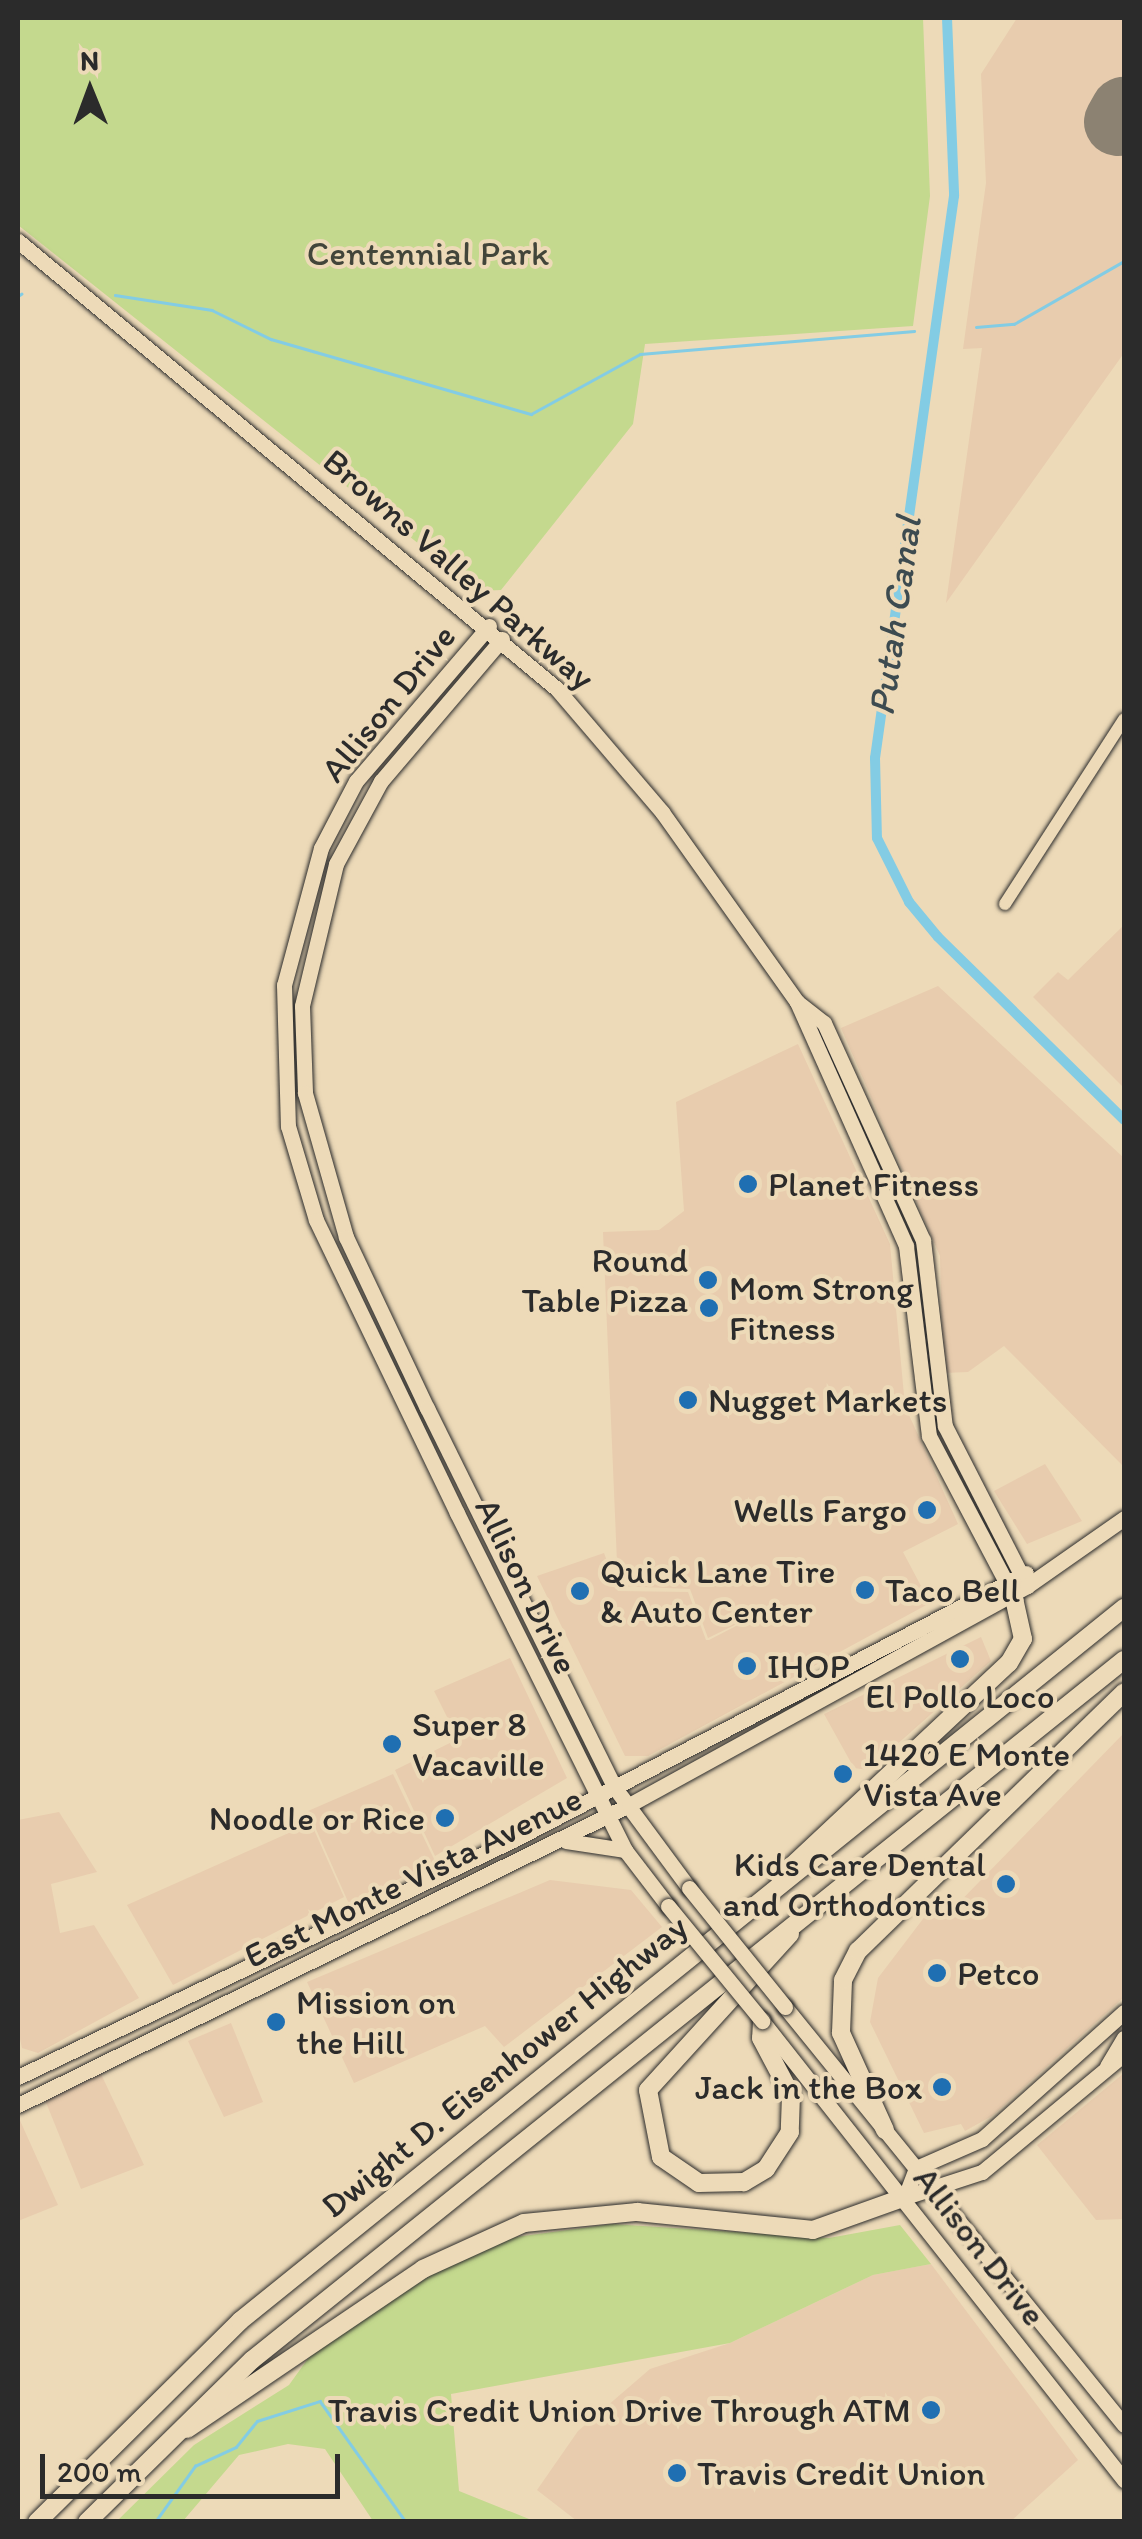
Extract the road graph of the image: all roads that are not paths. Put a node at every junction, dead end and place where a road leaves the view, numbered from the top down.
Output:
1 (18, 241) edge
2 (489, 626) junction
3 (502, 639) junction
4 (1124, 719) edge
5 (1005, 904) dead end
6 (798, 1002) junction
7 (818, 1051) junction
8 (863, 1101) junction
9 (852, 1124) junction
10 (899, 1184) junction
11 (886, 1197) junction
12 (928, 1256) junction
13 (914, 1302) junction
14 (934, 1360) junction
15 (1124, 1518) edge
16 (1020, 1582) junction
17 (1124, 1608) edge
18 (897, 1636) junction
19 (1124, 1660) edge
20 (826, 1673) junction
21 (834, 1691) junction
22 (1124, 1692) edge
23 (776, 1722) junction
24 (615, 1788) junction
25 (599, 1797) junction
26 (629, 1805) junction
27 (608, 1816) junction
28 (557, 1842) junction
29 (625, 1850) junction
30 (768, 1896) junction
31 (796, 1925) junction
32 (1124, 2012) edge
33 (762, 2021) junction
34 (1124, 2038) edge
35 (1124, 2054) edge
36 (1106, 2070) junction
37 (18, 2078) edge
38 (18, 2104) edge
39 (884, 2130) junction
40 (916, 2168) junction
41 (936, 2193) junction
42 (905, 2197) junction
43 (1124, 2425) edge
44 (153, 2451) junction
45 (1124, 2480) edge
46 (38, 2522) edge
47 (87, 2522) edge

1 - 2 main road, Browns Valley Parkway
2 - 3 main road, Browns Valley Parkway
2 - 25 main road, Allison Drive
3 - 6 main road, Browns Valley Parkway
3 - 24 main road, Allison Drive
4 - 5 street
6 - 7 main road, Browns Valley Parkway
6 - 8 main road, Browns Valley Parkway
7 - 8 main road
7 - 9 main road, Browns Valley Parkway
8 - 10 main road, Browns Valley Parkway
9 - 10 main road
9 - 11 main road, Browns Valley Parkway
10 - 11 main road
10 - 12 main road, Browns Valley Parkway
11 - 12 main road
11 - 13 main road, Browns Valley Parkway
12 - 14 main road, Browns Valley Parkway
13 - 14 main road
13 - 16 main road, Browns Valley Parkway
14 - 16 main road, Browns Valley Parkway
15 - 16 main road, East Monte Vista Avenue
16 - 18 main road, East Monte Vista Avenue
16 - 21 main road, East Monte Vista Avenue
16 - 30 highway
17 - 30 highway, Dwight D. Eisenhower Highway
18 - 20 main road, East Monte Vista Avenue
18 - 21 main road
19 - 31 highway, Dwight D. Eisenhower Highway
20 - 23 main road
20 - 24 main road, East Monte Vista Avenue
21 - 23 main road, East Monte Vista Avenue
22 - 39 highway
23 - 26 main road, East Monte Vista Avenue
24 - 25 main road, East Monte Vista Avenue
24 - 26 main road, Allison Drive
25 - 27 main road, Allison Drive
25 - 37 main road, East Monte Vista Avenue
26 - 27 main road, East Monte Vista Avenue
26 - 39 main road, Allison Drive, bridge
27 - 28 main road, East Monte Vista Avenue
27 - 29 main road, Allison Drive
28 - 29 main road
28 - 38 main road, East Monte Vista Avenue
29 - 33 main road, Allison Drive, bridge
30 - 46 highway, Dwight D. Eisenhower Highway
31 - 33 highway
31 - 44 highway, Dwight D. Eisenhower Highway
32 - 40 main road
33 - 42 main road, Allison Drive
34 - 36 main road
35 - 36 main road
36 - 41 main road
39 - 40 main road, Allison Drive
40 - 41 main road, Allison Drive
40 - 42 main road
41 - 42 main road
41 - 43 main road, Allison Drive
42 - 44 highway
42 - 45 main road, Allison Drive
44 - 47 highway, Dwight D. Eisenhower Highway

